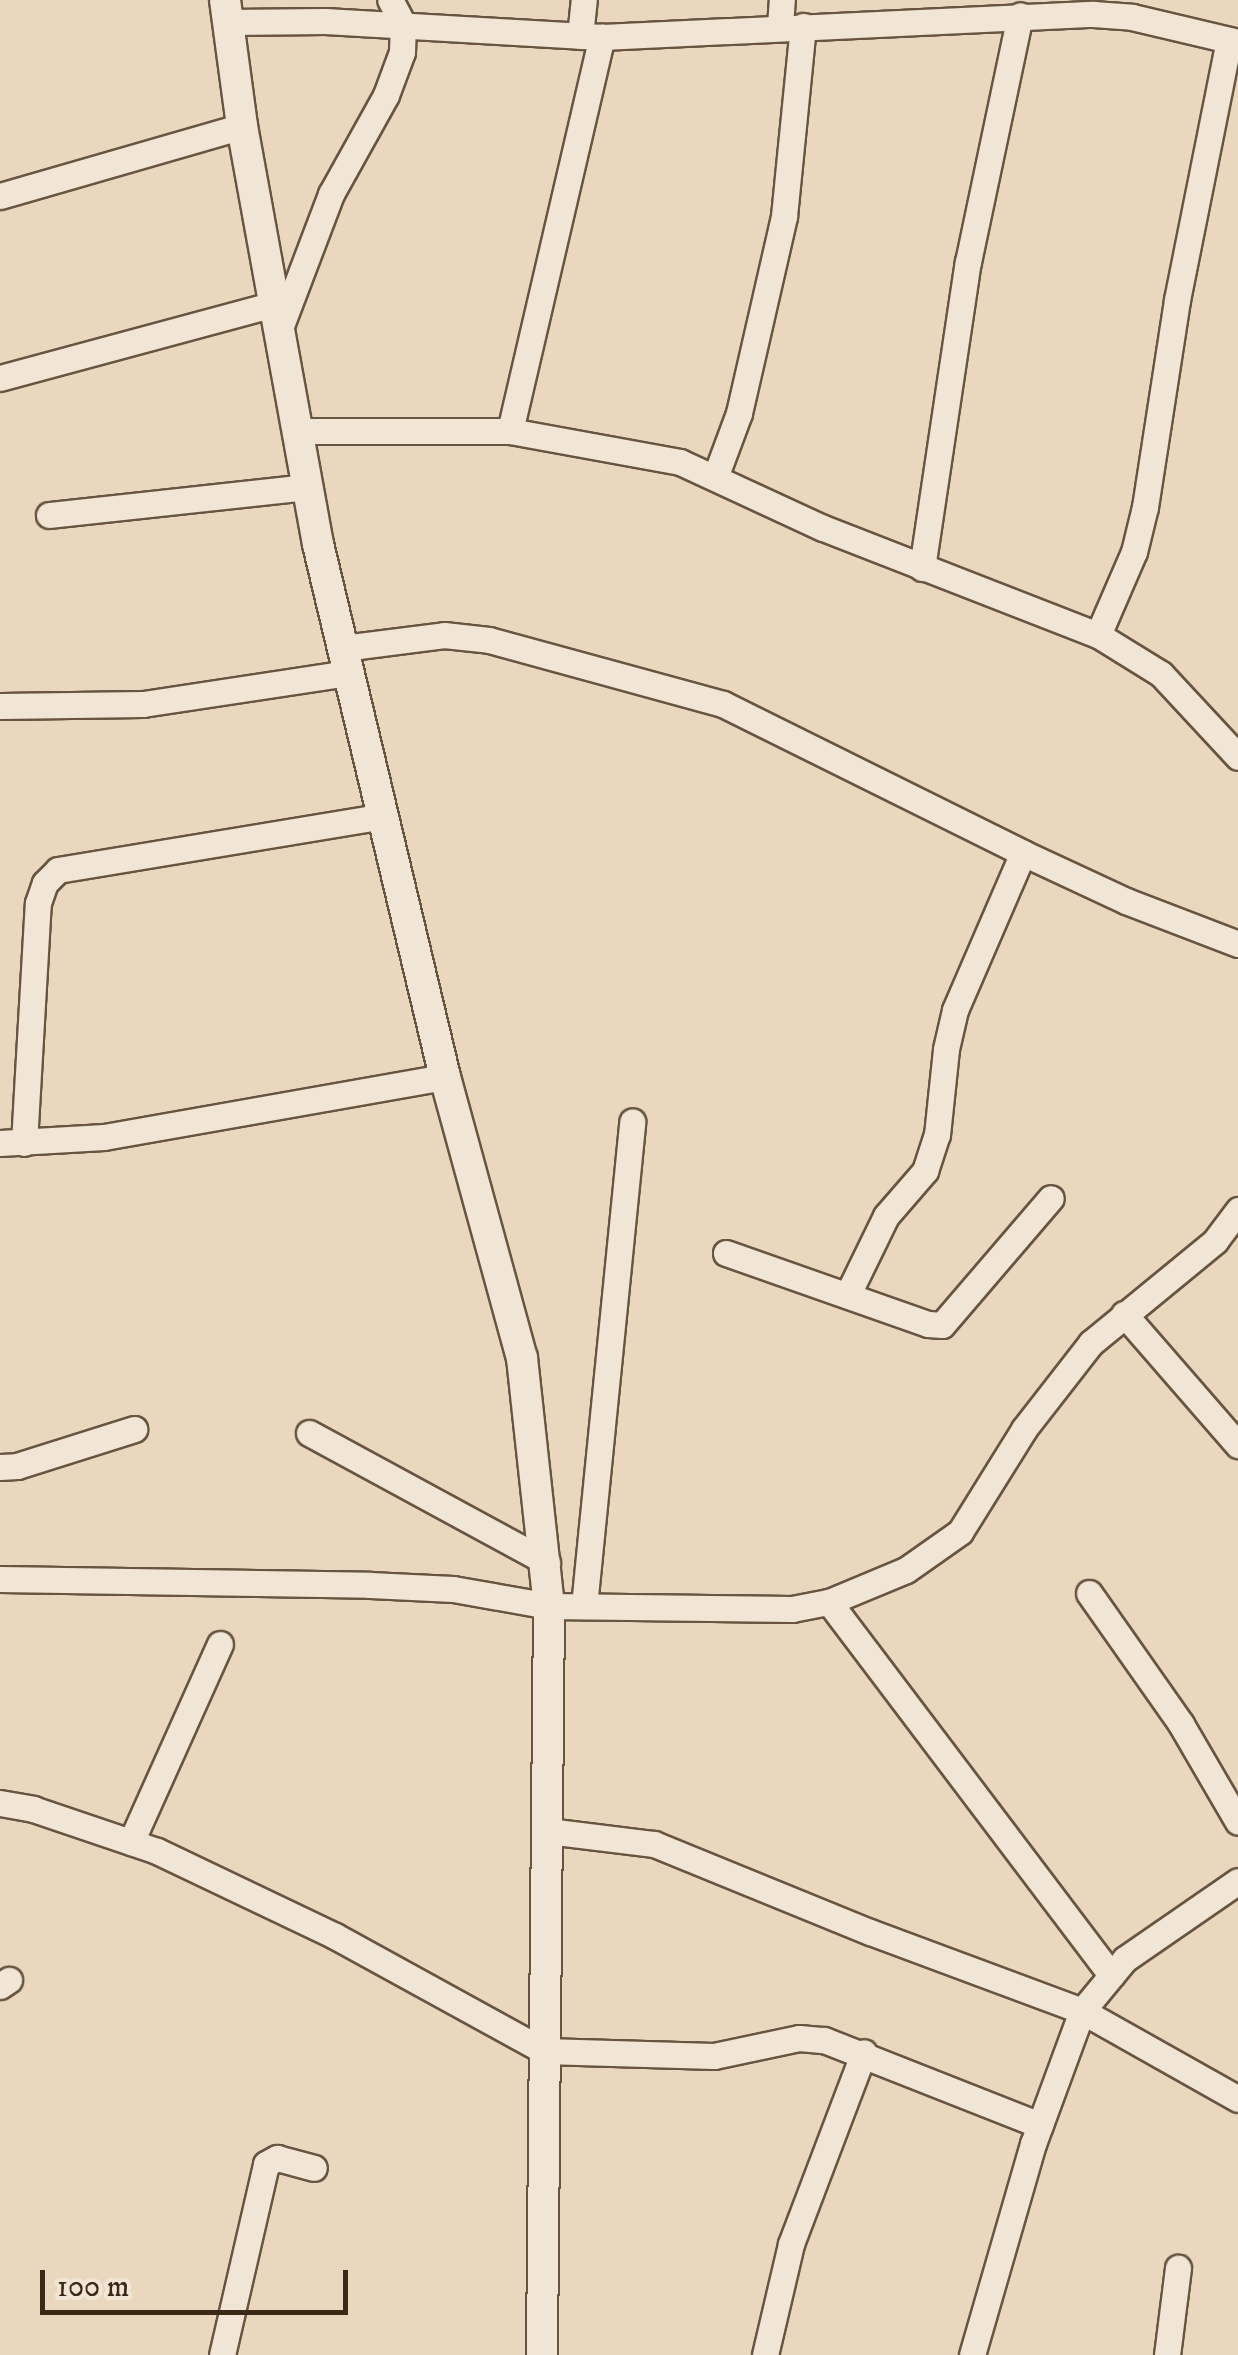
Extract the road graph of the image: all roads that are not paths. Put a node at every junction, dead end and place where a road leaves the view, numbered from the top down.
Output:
1 (390, 0) edge
2 (584, 0) edge
3 (1133, 8) edge
4 (986, 9) edge
5 (227, 11) edge
6 (1020, 15) junction
7 (789, 17) edge
8 (402, 24) junction
9 (591, 37) junction
10 (1233, 41) edge
11 (242, 126) junction
12 (0, 196) edge
13 (277, 317) junction
14 (0, 378) edge
15 (299, 431) junction
16 (510, 431) junction
17 (716, 475) junction
18 (308, 487) junction
19 (49, 516) dead end
20 (922, 568) junction
21 (1098, 635) junction
22 (346, 661) junction
23 (0, 706) edge
24 (1238, 757) edge
25 (384, 816) junction
26 (1023, 853) junction
27 (1238, 944) edge
28 (445, 1077) junction
29 (632, 1121) dead end
30 (12, 1143) edge
31 (1051, 1198) dead end
32 (1238, 1210) edge
33 (726, 1253) dead end
34 (848, 1294) junction
35 (1124, 1314) junction
36 (134, 1429) dead end
37 (309, 1433) dead end
38 (1238, 1445) edge
39 (0, 1467) edge
40 (546, 1562) junction
41 (0, 1579) edge
42 (1089, 1593) dead end
43 (829, 1602) junction
44 (549, 1606) junction
45 (584, 1606) junction
46 (220, 1644) dead end
47 (0, 1802) edge
48 (1238, 1822) edge
49 (548, 1832) junction
50 (132, 1842) junction
51 (1238, 1881) edge
52 (1112, 1975) junction
53 (1082, 2011) junction
54 (544, 2051) junction
55 (864, 2052) junction
56 (1238, 2100) edge
57 (1040, 2125) junction
58 (314, 2168) dead end
59 (1178, 2268) dead end
60 (222, 2355) edge
61 (542, 2355) edge
62 (765, 2355) edge
63 (972, 2355) edge
64 (1167, 2355) edge

1 - 8 street
2 - 9 street
3 - 6 street
3 - 10 street
4 - 6 street
4 - 7 street
5 - 8 street
5 - 11 street
6 - 20 street
7 - 9 street
7 - 17 street
8 - 9 street
8 - 13 street
9 - 16 street
10 - 21 street
11 - 12 street
11 - 13 street
13 - 14 street
13 - 15 street
15 - 16 street
15 - 18 street
16 - 17 street
17 - 20 street
18 - 19 street
18 - 22 street
20 - 21 street
21 - 24 street
22 - 23 street
22 - 25 street
22 - 26 street
25 - 28 street
25 - 30 street
26 - 27 street
26 - 34 street
28 - 30 street
28 - 40 street
29 - 45 street
31 - 34 street
32 - 35 street
33 - 34 street
35 - 38 street
35 - 43 street
36 - 39 street
37 - 40 street
40 - 44 street
41 - 44 street
42 - 48 street
43 - 45 street
43 - 52 street
44 - 45 street
44 - 49 street
46 - 50 street
47 - 50 street
49 - 53 street
49 - 54 street
50 - 54 street
51 - 52 street
52 - 53 street
53 - 56 street
53 - 57 street
54 - 55 street
54 - 61 street
55 - 57 street
55 - 62 street
57 - 63 street
58 - 60 street
59 - 64 street

